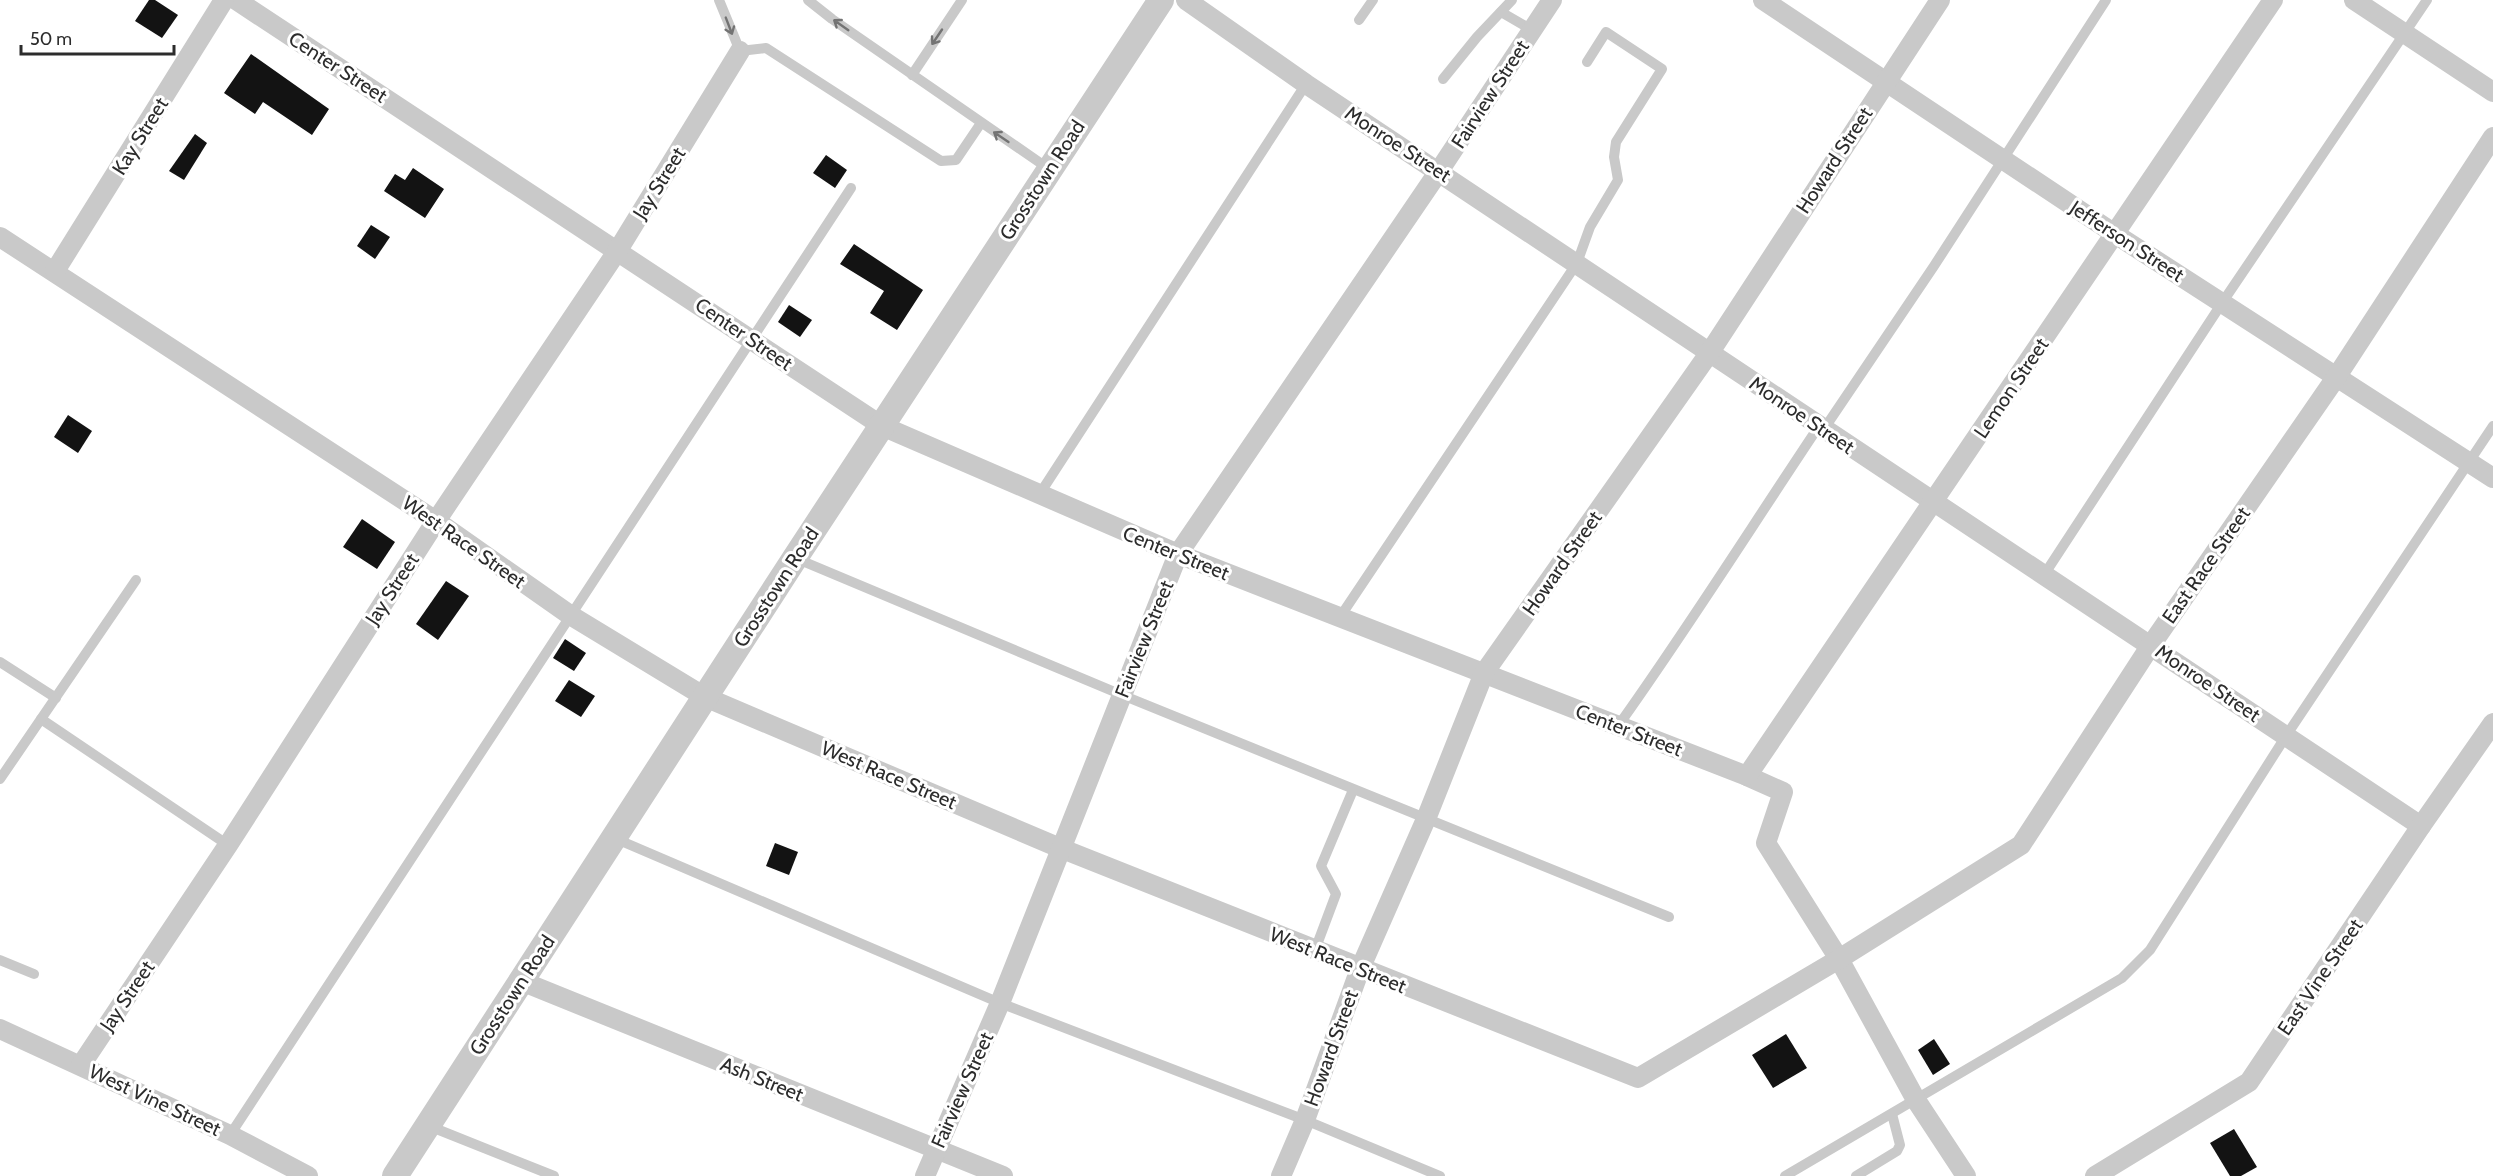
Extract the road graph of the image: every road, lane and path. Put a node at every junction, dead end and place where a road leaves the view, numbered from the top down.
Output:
1 (224, 0) edge
2 (236, 0) edge
3 (719, 0) edge
4 (808, 0) edge
5 (962, 0) edge
6 (1161, 0) edge
7 (1186, 0) edge
8 (1373, 0) edge
9 (1512, 0) edge
10 (1552, 0) edge
11 (1763, 0) edge
12 (1940, 0) edge
13 (2106, 0) edge
14 (2273, 0) edge
15 (2354, 0) edge
16 (2427, 0) edge
17 (1501, 12) junction
18 (1359, 20) dead end
19 (1532, 30) junction
20 (2404, 34) junction
21 (740, 51) junction
22 (1587, 62) dead end
23 (912, 75) junction
24 (1443, 79) dead end
25 (1885, 82) junction
26 (1306, 84) junction
27 (2493, 92) edge
28 (981, 123) junction
29 (2493, 137) edge
30 (2002, 160) junction
31 (1050, 169) junction
32 (1439, 171) junction
33 (851, 188) dead end
34 (2115, 234) junction
35 (0, 237) edge
36 (618, 250) junction
37 (1576, 263) junction
38 (55, 271) junction
39 (2223, 303) junction
40 (753, 340) junction
41 (1710, 352) junction
42 (2337, 376) junction
43 (882, 426) junction
44 (2493, 426) edge
45 (1822, 428) junction
46 (2469, 461) junction
47 (2493, 478) edge
48 (1039, 495) junction
49 (1934, 503) junction
50 (436, 520) junction
51 (1178, 554) junction
52 (795, 558) junction
53 (2044, 575) junction
54 (136, 580) dead end
55 (570, 615) junction
56 (1340, 617) junction
57 (2151, 645) junction
58 (0, 662) edge
59 (1485, 674) junction
60 (1122, 695) junction
61 (705, 697) junction
62 (56, 698) junction
63 (41, 719) junction
64 (2493, 723) edge
65 (1617, 726) junction
66 (2286, 736) junction
67 (1747, 776) junction
68 (0, 779) edge
69 (1353, 790) junction
70 (1426, 819) junction
71 (2421, 826) junction
72 (614, 838) junction
73 (228, 845) junction
74 (1060, 848) junction
75 (1669, 917) dead end
76 (1315, 950) junction
77 (1839, 959) junction
78 (0, 960) edge
79 (1360, 969) junction
80 (34, 974) dead end
81 (521, 981) junction
82 (1000, 1004) junction
83 (0, 1029) edge
84 (81, 1065) junction
85 (1916, 1100) junction
86 (1892, 1114) junction
87 (1305, 1119) junction
88 (428, 1125) junction
89 (230, 1135) junction
90 (936, 1150) junction
91 (308, 1176) edge
92 (395, 1176) edge
93 (554, 1176) edge
94 (925, 1176) edge
95 (1004, 1176) edge
96 (1281, 1176) edge
97 (1440, 1176) edge
98 (1785, 1176) edge
99 (1856, 1176) edge
100 (1966, 1176) edge
101 (2096, 1176) edge

1 - 38 street, Kay Street
2 - 36 street, Center Street
3 -> 21 lane
23 -> 4 lane
5 -> 23 lane
6 - 31 street, Grosstown Road
7 - 26 street, Monroe Street
8 - 18 lane
9 - 17 lane
10 - 19 street, Fairview Street
11 - 25 street, Jefferson Street
12 - 25 street, Howard Street
13 - 30 lane
14 - 34 street, Lemon Street
15 - 20 street
16 - 20 lane
17 - 19 lane
17 - 24 lane
19 - 32 street, Fairview Street
20 - 27 street
20 - 39 lane
21 - 28 lane
21 - 36 street, Jay Street
22 - 37 lane
23 - 28 lane
25 - 30 street, Jefferson Street
25 - 41 street, Howard Street
26 - 32 street, Monroe Street
26 - 48 lane
31 -> 28 lane
29 - 42 street, East Race Street
30 - 34 street, Jefferson Street
30 - 45 lane
31 - 43 street, Grosstown Road
32 - 37 street, Monroe Street
32 - 51 street, Fairview Street
33 - 40 lane
34 - 39 street, Jefferson Street
34 - 49 street, Lemon Street
35 - 38 street, West Race Street
36 - 40 street, Center Street
36 - 50 street, Jay Street
37 - 41 street, Monroe Street
37 - 56 lane
38 - 50 street, West Race Street
39 - 42 street, Jefferson Street
39 - 53 lane
40 - 43 street, Center Street
40 - 55 lane
41 - 45 street, Monroe Street
41 - 59 street, Howard Street
42 - 46 street, Jefferson Street
42 - 57 street, East Race Street
43 - 48 street, Center Street
43 - 52 street, Grosstown Road
44 - 46 lane
45 - 49 street, Monroe Street
45 - 65 lane
46 - 47 street, Jefferson Street
46 - 66 lane
48 - 51 street, Center Street
49 - 53 street, Monroe Street
49 - 67 street, Lemon Street
50 - 55 street, West Race Street
50 - 73 street, Jay Street
51 - 56 street, Center Street
51 - 60 street, Fairview Street
52 - 60 lane
52 - 61 street, Grosstown Road
53 - 57 street, Monroe Street
54 - 62 lane
55 - 61 street, West Race Street
55 - 89 lane
56 - 59 street, Center Street
57 - 66 street, Monroe Street
57 - 77 street, East Race Street
58 - 62 lane
59 - 65 street, Center Street
59 - 70 street, Howard Street
60 - 69 lane
60 - 74 street, Fairview Street
61 - 72 street, Grosstown Road
61 - 74 street, West Race Street
62 - 63 lane
63 - 68 lane
63 - 73 lane
64 - 71 street, East Vine Street
65 - 67 street, Center Street
66 - 71 street, Monroe Street
66 - 85 lane
67 - 77 street, Center Street
69 - 70 lane
69 - 76 lane
70 - 75 lane
70 - 79 street, Howard Street
71 - 101 street, East Vine Street
72 - 81 street, Grosstown Road
72 - 82 lane
73 - 84 street, Jay Street
74 - 76 street, West Race Street
74 - 82 street, Fairview Street
76 - 79 street, West Race Street
77 - 79 street, West Race Street
77 - 85 street, Center Street
78 - 80 lane
79 - 87 street, Howard Street
81 - 88 street, Grosstown Road
81 - 90 street, Ash Street
82 - 87 lane
82 - 90 street, Fairview Street
83 - 84 street, West Vine Street
84 - 89 street, West Vine Street
85 - 86 lane
85 - 100 street, Center Street
86 - 98 lane
86 - 99 lane
87 - 96 street, Howard Street
87 - 97 lane
88 - 92 street, Grosstown Road
88 - 93 lane
89 - 91 street, West Vine Street
90 - 94 street, Fairview Street
90 - 95 street, Ash Street

